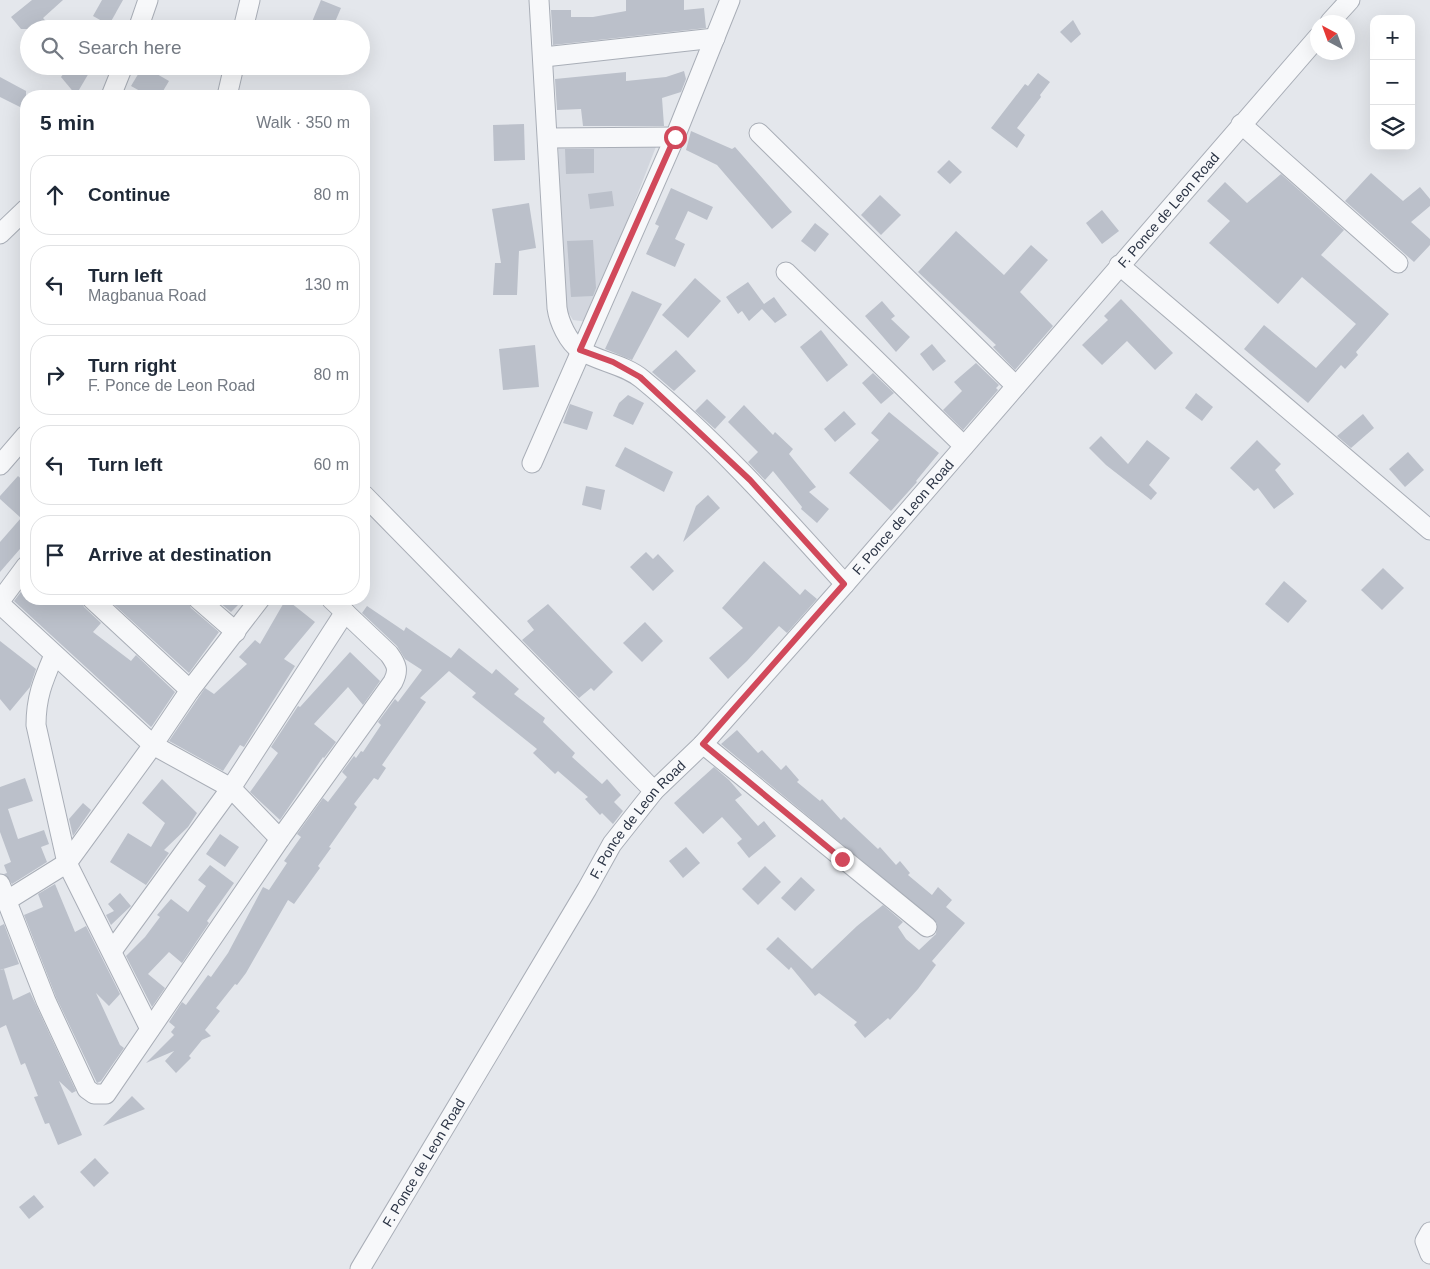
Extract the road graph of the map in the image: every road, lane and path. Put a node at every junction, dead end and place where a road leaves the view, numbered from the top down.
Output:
1 (148, 0) edge
2 (250, 0) edge
3 (539, 0) edge
4 (730, 0) edge
5 (1350, 0) edge
6 (1336, 15) edge
7 (141, 20) edge
8 (246, 20) edge
9 (715, 38) junction
10 (1310, 46) edge
11 (544, 58) junction
12 (119, 75) edge
13 (232, 75) edge
14 (113, 90) edge
15 (228, 90) edge
16 (1241, 124) junction
17 (759, 133) dead end
18 (675, 137) junction
19 (548, 138) junction
20 (20, 215) edge
21 (0, 234) edge
22 (1398, 263) dead end
23 (1118, 265) junction
24 (786, 272) dead end
25 (580, 350) junction
26 (1016, 386) junction
27 (20, 442) edge
28 (964, 446) junction
29 (532, 463) dead end
30 (0, 465) edge
31 (370, 501) edge
32 (1430, 530) edge
33 (20, 575) edge
34 (844, 584) junction
35 (0, 603) edge
36 (98, 605) edge
37 (205, 605) edge
38 (256, 605) edge
39 (337, 605) edge
40 (344, 612) junction
41 (236, 632) junction
42 (54, 655) junction
43 (190, 690) junction
44 (703, 744) junction
45 (153, 745) junction
46 (231, 788) junction
47 (654, 791) junction
48 (280, 839) junction
49 (67, 863) junction
50 (3, 893) edge
51 (927, 926) dead end
52 (112, 951) junction
53 (150, 1029) junction
54 (1430, 1232) edge
55 (1430, 1254) edge
56 (360, 1269) edge

1 - 7 street
2 - 8 street
3 - 11 street
4 - 9 street
5 - 6 street
9 - 11 street
9 - 18 street
10 - 16 street, F. Ponce de Leon Road
11 - 19 street
12 - 14 street
13 - 15 street
16 - 22 street
16 - 23 street, F. Ponce de Leon Road
17 - 26 street
18 - 19 street
18 - 25 street
19 - 25 street
20 - 21 street
23 - 26 street, F. Ponce de Leon Road
23 - 32 street
24 - 28 street
25 - 29 street
25 - 34 street
26 - 28 street, F. Ponce de Leon Road
27 - 30 street
28 - 34 street, F. Ponce de Leon Road
31 - 47 street
33 - 35 street
34 - 44 street, F. Ponce de Leon Road
35 - 42 street
36 - 43 street
37 - 41 street
38 - 41 street
39 - 40 street
40 - 46 street
40 - 48 street
41 - 43 street
42 - 45 street
42 - 49 street
43 - 45 street
44 - 47 street, F. Ponce de Leon Road
44 - 51 street
45 - 46 street
45 - 49 street
46 - 48 street
46 - 52 street
47 - 56 street, F. Ponce de Leon Road
48 - 53 street
49 - 50 street
49 - 52 street
50 - 53 street
52 - 53 street
54 - 55 street

